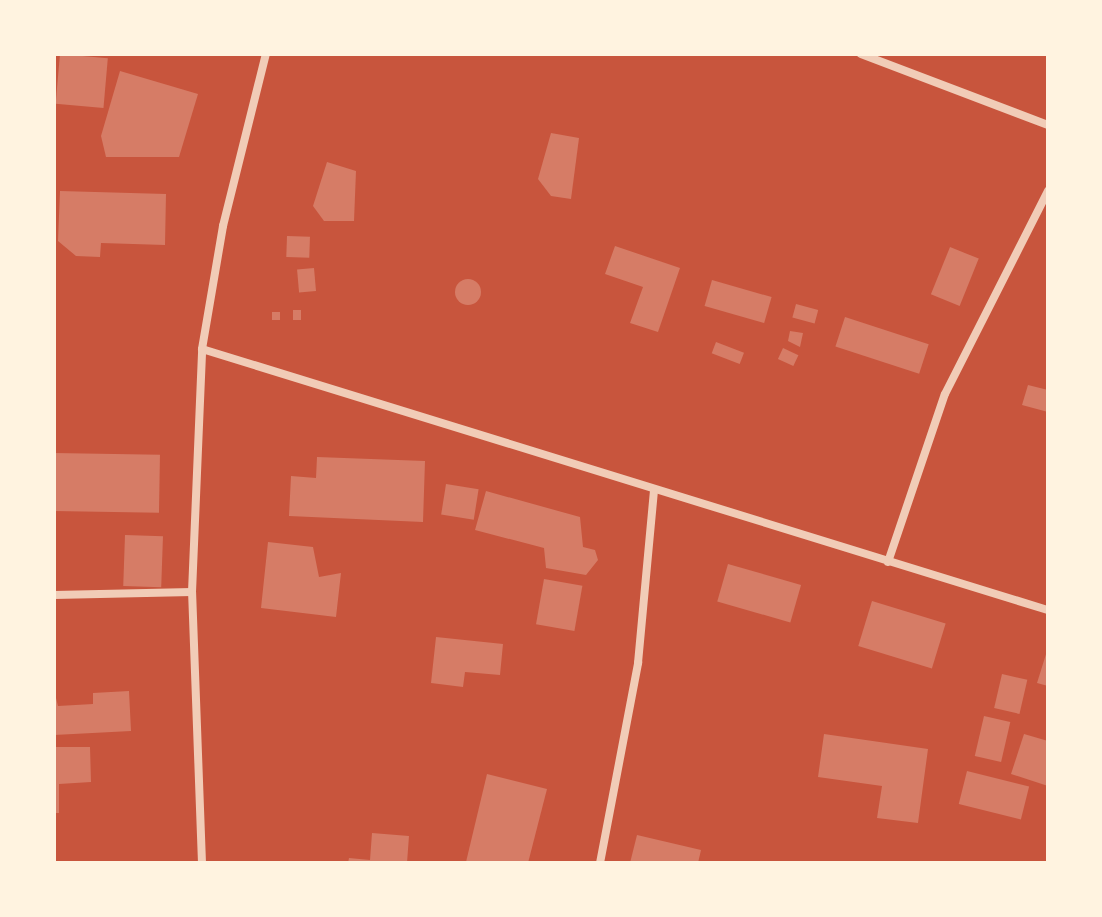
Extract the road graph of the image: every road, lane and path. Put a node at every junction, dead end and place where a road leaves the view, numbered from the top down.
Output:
1 (266, 54) edge
2 (861, 54) edge
3 (893, 58) edge
4 (1048, 125) edge
5 (1048, 191) edge
6 (202, 349) junction
7 (654, 492) junction
8 (888, 562) junction
9 (192, 592) junction
10 (54, 595) edge
11 (1048, 610) edge
12 (202, 863) edge
13 (600, 863) edge

1 - 6 street
2 - 3 street
3 - 4 street
5 - 8 street
6 - 7 street
6 - 9 street
7 - 8 street
7 - 13 street
8 - 11 street
9 - 10 street
9 - 12 street

